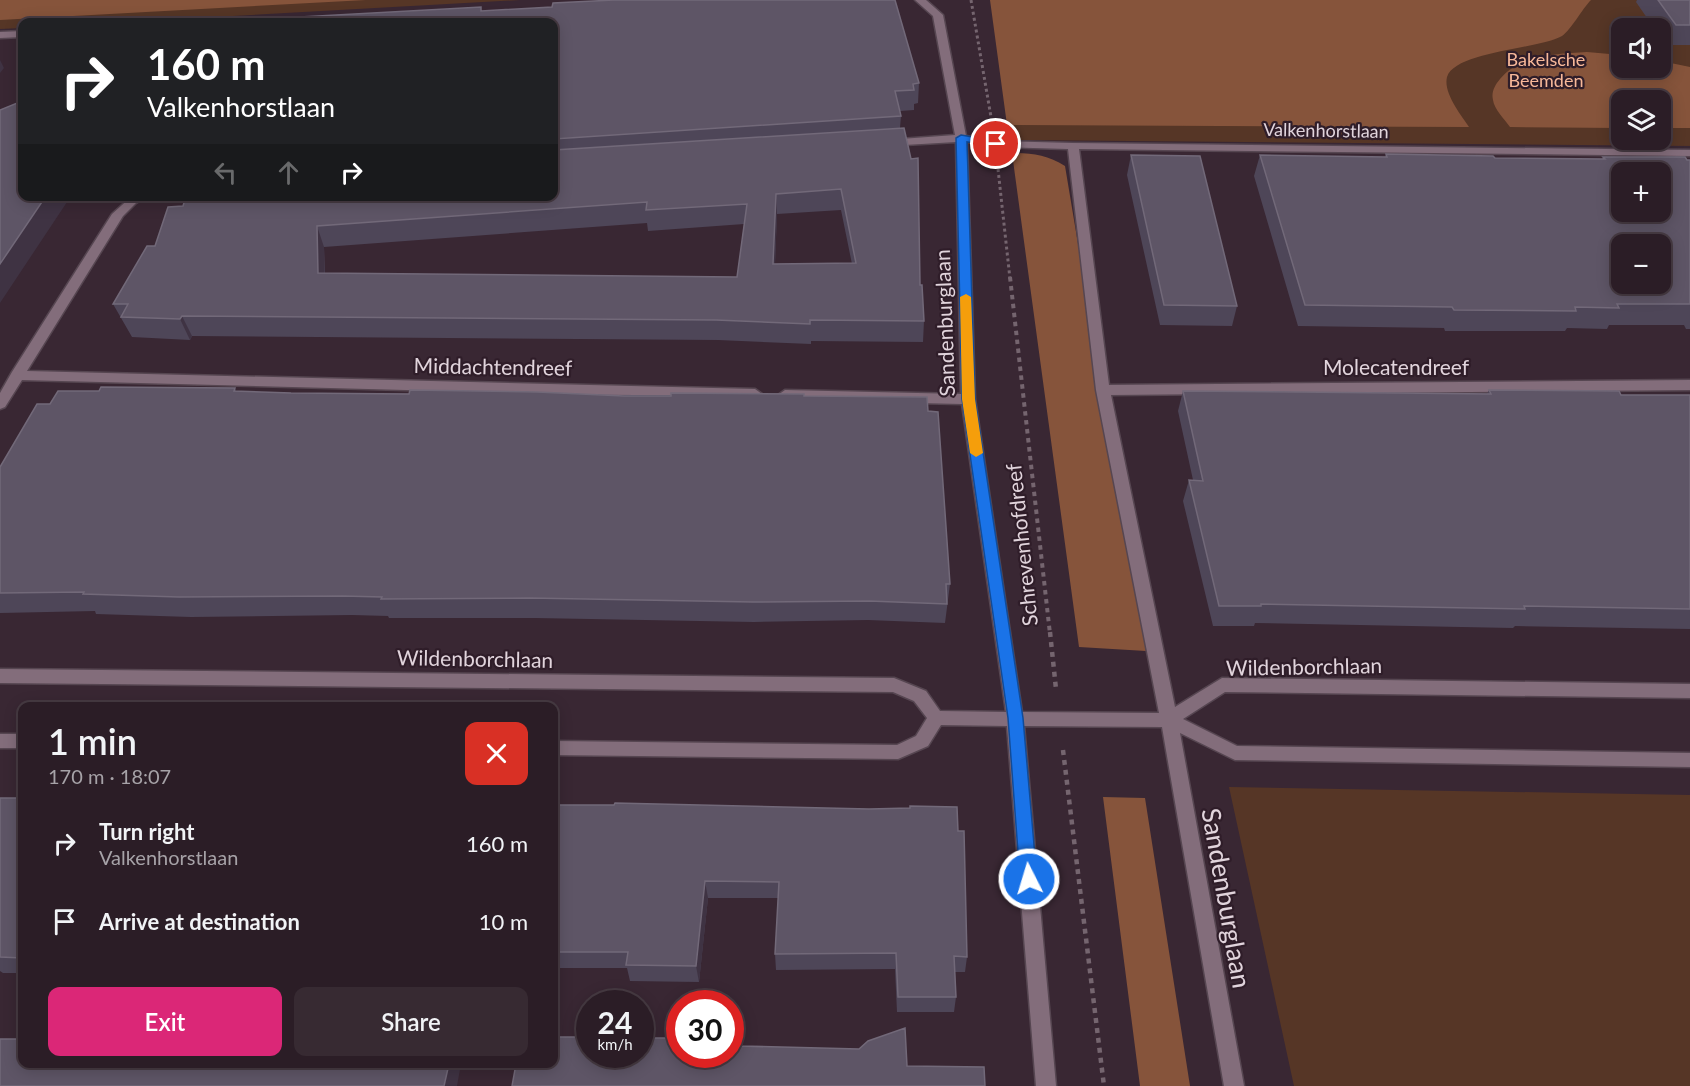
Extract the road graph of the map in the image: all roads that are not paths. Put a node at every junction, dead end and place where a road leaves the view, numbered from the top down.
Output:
1 (922, 1) edge
2 (18, 34) edge
3 (0, 35) edge
4 (961, 138) junction
5 (880, 144) edge
6 (1073, 146) junction
7 (1690, 153) edge
8 (134, 201) edge
9 (17, 375) junction
10 (1690, 385) edge
11 (1103, 390) junction
12 (968, 399) junction
13 (0, 404) edge
14 (0, 676) edge
15 (1690, 691) edge
16 (936, 718) junction
17 (1015, 718) junction
18 (1169, 720) junction
19 (0, 741) edge
20 (18, 741) edge
21 (558, 748) edge
22 (1690, 760) edge
23 (1046, 1086) edge
24 (1234, 1086) edge

1 - 4 street
2 - 3 street
4 - 5 street, Valkenhorstlaan
4 - 6 street, Valkenhorstlaan
4 - 12 street, Sandenburglaan
6 - 7 street, Valkenhorstlaan
6 - 11 street, Sandenburglaan
8 - 9 street
9 - 12 street, Middachtendreef
9 - 13 street
10 - 11 street, Molecatendreef
11 - 18 street, Sandenburglaan
12 - 17 street, Sandenburglaan
14 - 16 street, Wildenborchlaan
15 - 18 street, Wildenborchlaan
16 - 17 street
16 - 21 street
17 - 18 street
17 - 23 street, Sandenburglaan
18 - 22 street
18 - 24 street, Sandenburglaan
19 - 20 street

